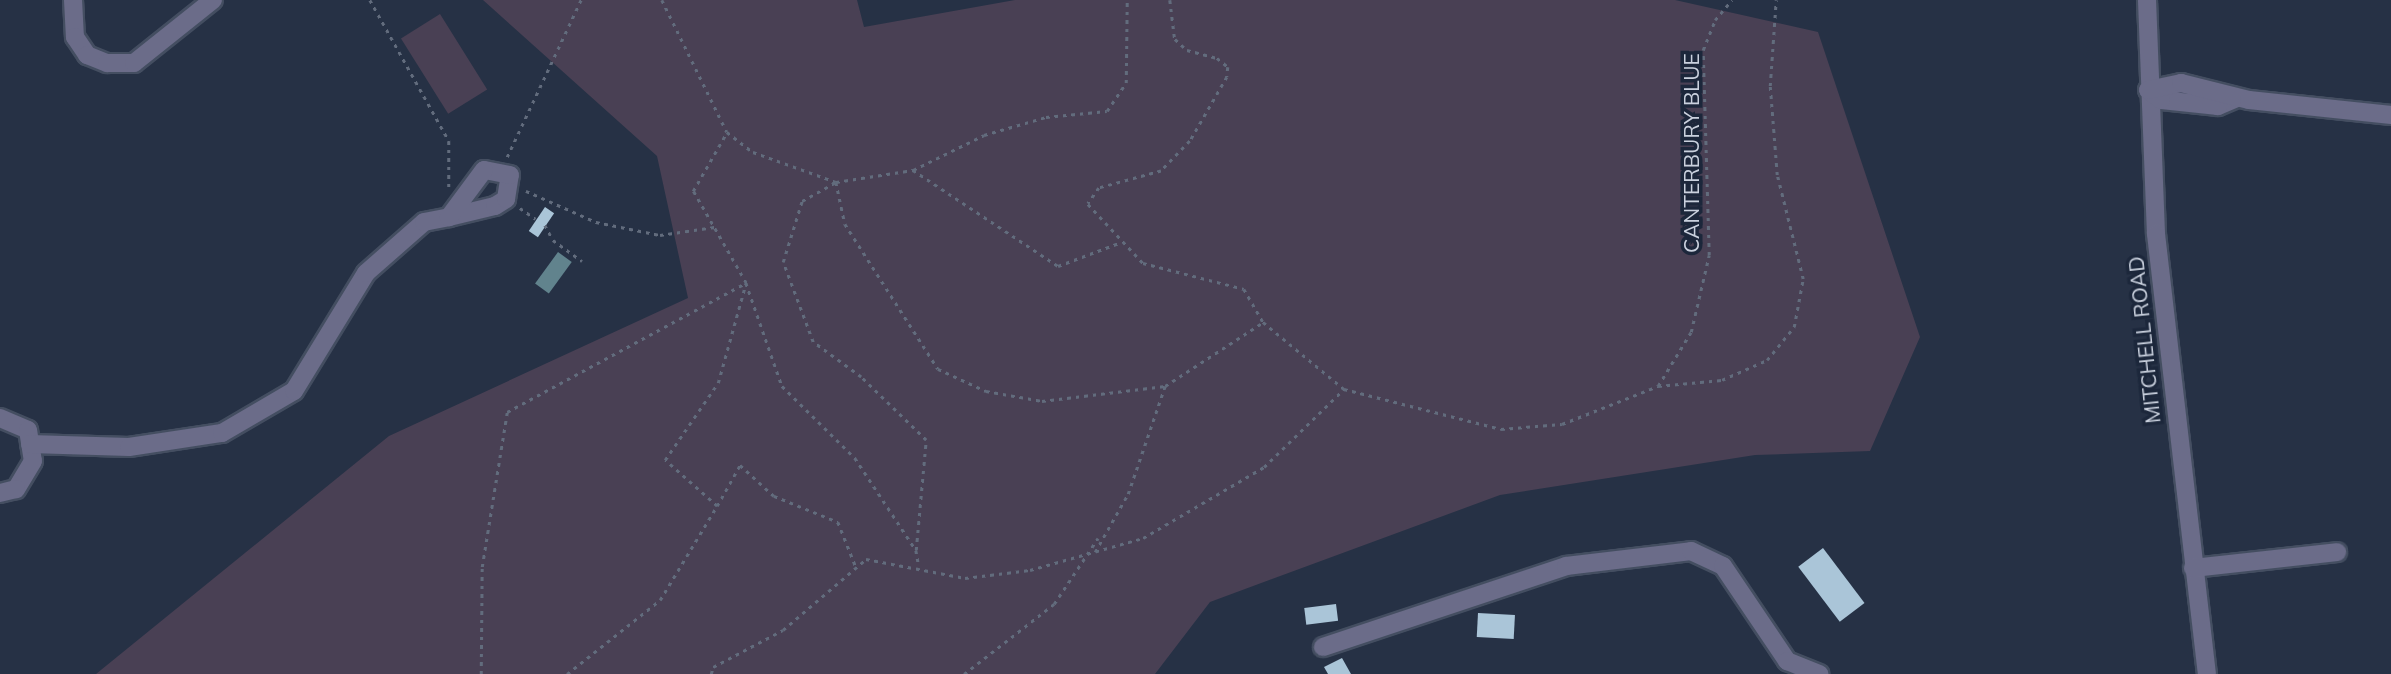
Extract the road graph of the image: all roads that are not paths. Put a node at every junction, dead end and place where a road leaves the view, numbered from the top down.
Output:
1 (73, 0) edge
2 (213, 0) edge
3 (2147, 0) edge
4 (2148, 90) junction
5 (2391, 115) edge
6 (449, 217) junction
7 (0, 418) edge
8 (30, 444) junction
9 (0, 493) edge
10 (2337, 552) dead end
11 (2193, 568) junction
12 (1323, 647) dead end
13 (1820, 674) edge
14 (2207, 674) edge

1 - 2 street
3 - 4 street, MITCHELL ROAD
4 - 5 street
4 - 11 street, MITCHELL ROAD
6 - 6 street
6 - 8 street
7 - 8 street
8 - 9 street
10 - 11 street
11 - 14 street, MITCHELL ROAD
12 - 13 street

